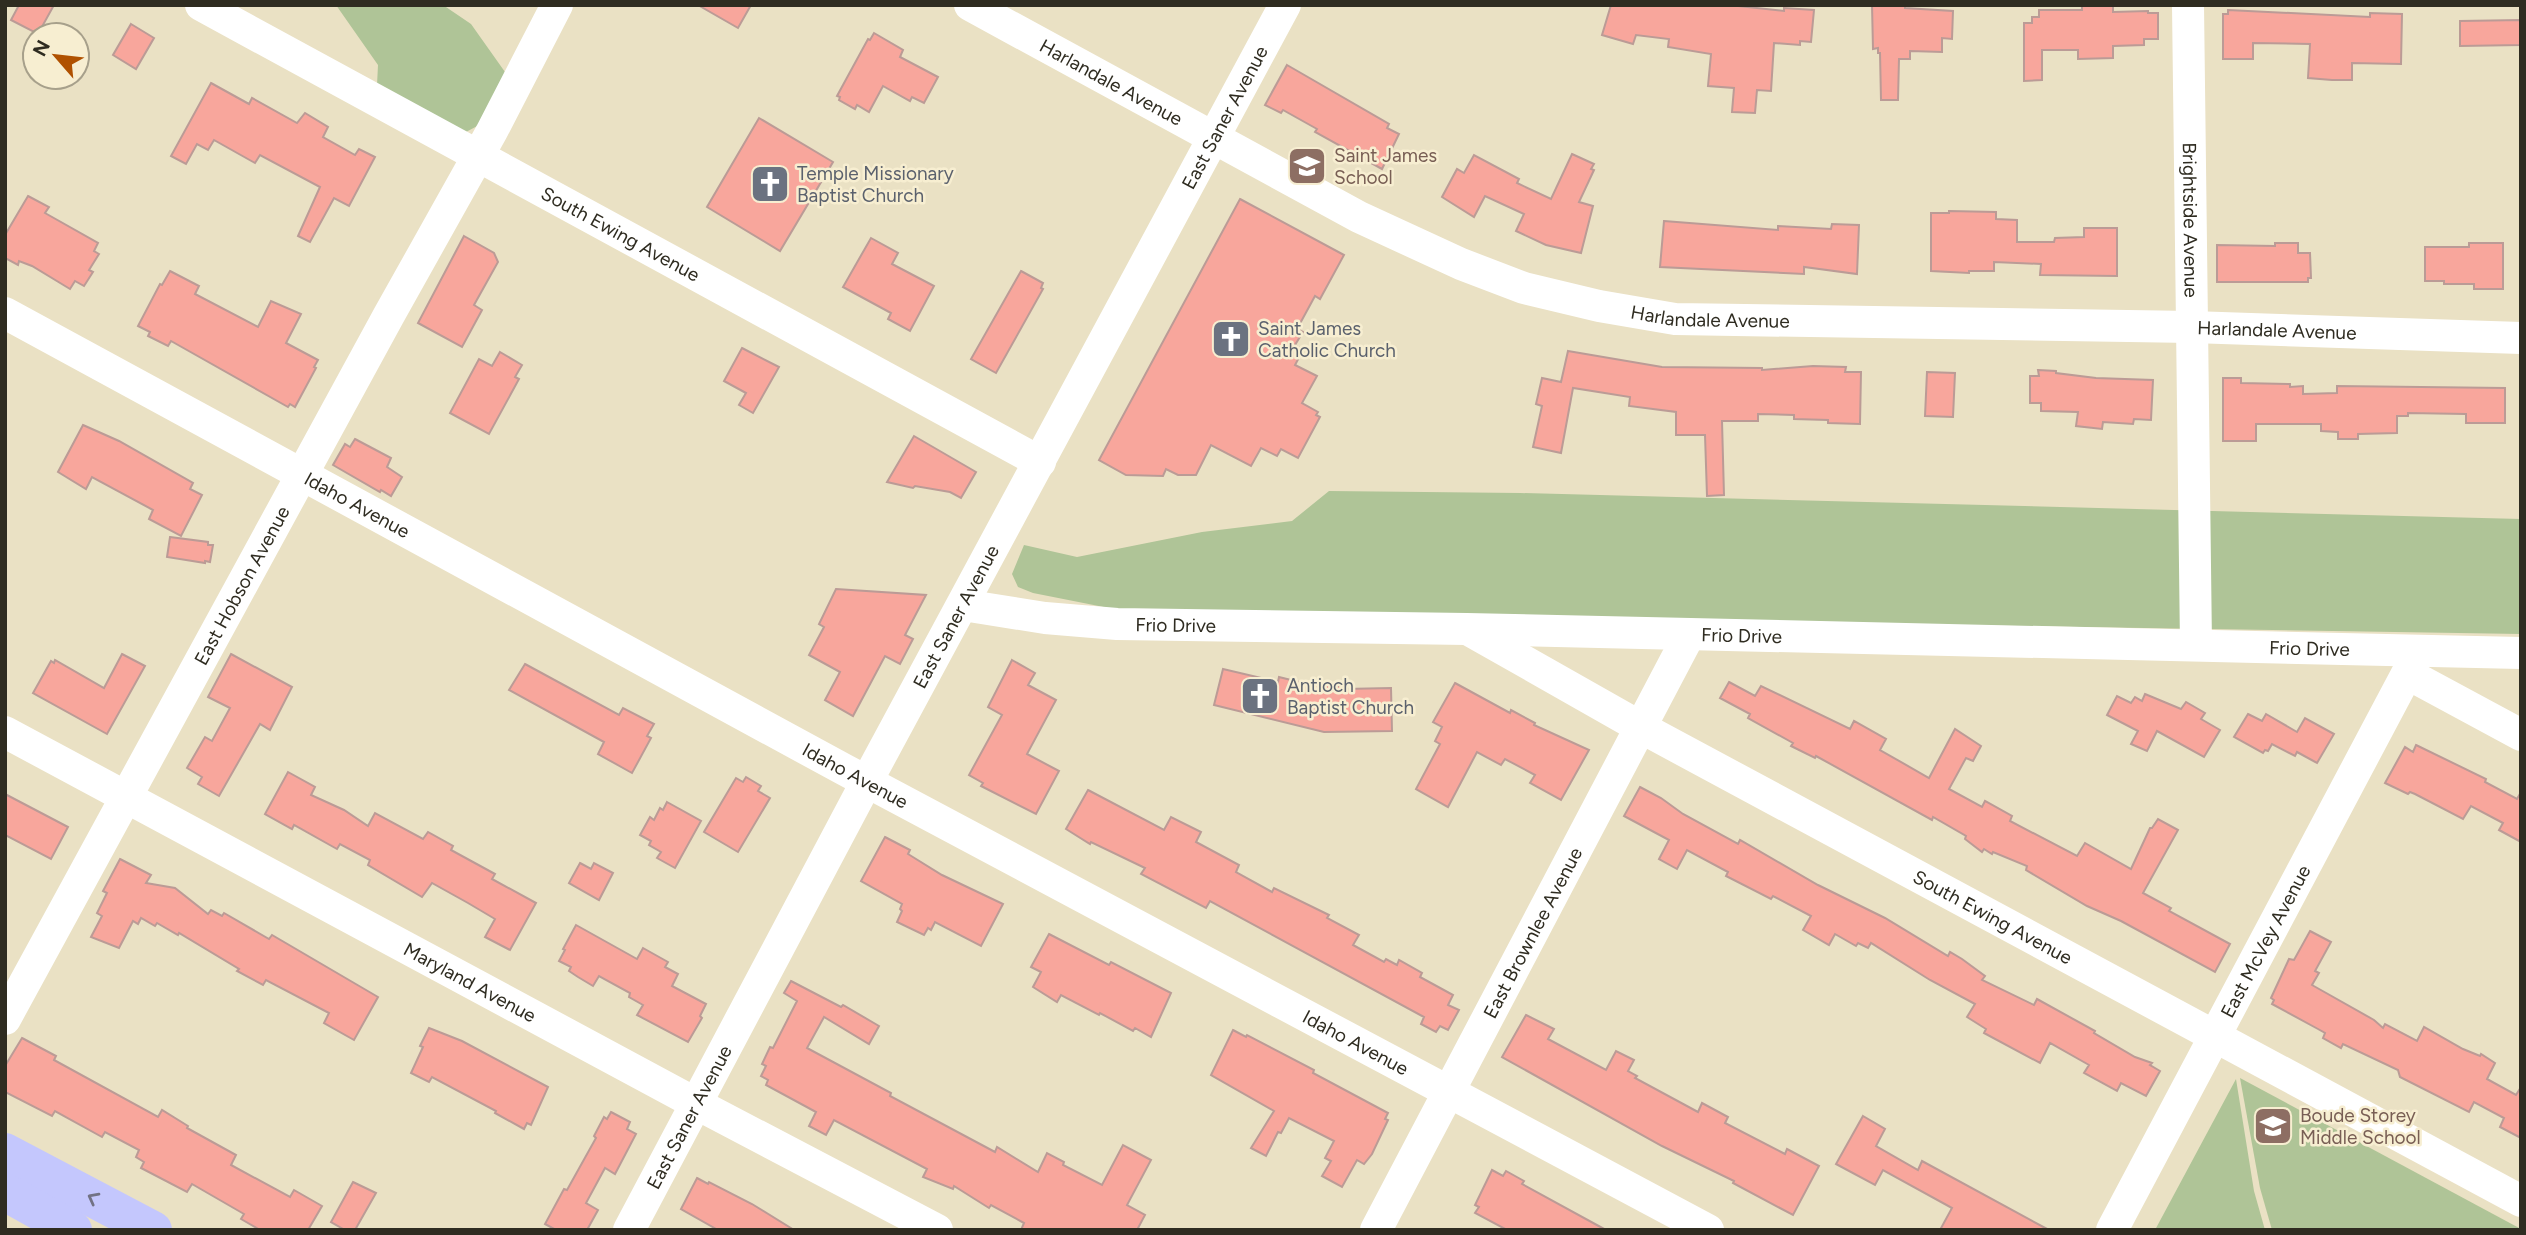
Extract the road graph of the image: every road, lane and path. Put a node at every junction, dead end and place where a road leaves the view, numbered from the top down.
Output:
1 (201, 5) edge
2 (557, 5) edge
3 (970, 5) edge
4 (1285, 5) edge
5 (2188, 5) edge
6 (1214, 138) junction
7 (479, 155) junction
8 (5, 313) edge
9 (2192, 327) junction
10 (2521, 338) edge
11 (1040, 462) junction
12 (301, 476) junction
13 (963, 605) junction
14 (1466, 629) junction
15 (1689, 635) junction
16 (2196, 645) junction
17 (2521, 653) edge
18 (2414, 662) junction
19 (1642, 728) junction
20 (5, 732) edge
21 (2521, 735) edge
22 (867, 781) junction
23 (126, 797) junction
24 (5, 1019) edge
25 (2214, 1036) junction
26 (1448, 1091) junction
27 (695, 1103) junction
28 (5, 1152) edge
29 (5, 1192) edge
30 (2521, 1201) edge
31 (73, 1230) edge
32 (153, 1230) edge
33 (629, 1230) edge
34 (937, 1230) edge
35 (1376, 1230) edge
36 (1708, 1230) edge
37 (2112, 1230) edge

1 - 7 street, South Ewing Avenue
2 - 7 street, East Hobson Avenue
3 - 6 street, Harlandale Avenue
4 - 6 street, East Saner Avenue
5 - 9 street, Brightside Avenue
6 - 9 street, Harlandale Avenue
6 - 11 street, East Saner Avenue
7 - 11 street, South Ewing Avenue
7 - 12 street, East Hobson Avenue
8 - 12 street, Idaho Avenue
9 - 10 street, Harlandale Avenue
9 - 16 street, Brightside Avenue
11 - 13 street, East Saner Avenue
12 - 22 street, Idaho Avenue
12 - 23 street, East Hobson Avenue
13 - 14 street, Frio Drive
13 - 22 street, East Saner Avenue
14 - 15 street, Frio Drive
14 - 19 street, South Ewing Avenue
15 - 16 street, Frio Drive
15 - 19 street, East Brownlee Avenue
16 - 18 street, Frio Drive
17 - 18 street, Frio Drive
18 - 21 street
18 - 25 street, East McVey Avenue
19 - 25 street, South Ewing Avenue
19 - 26 street, East Brownlee Avenue
20 - 23 street, Maryland Avenue
22 - 26 street, Idaho Avenue
22 - 27 street, East Saner Avenue
23 - 24 street, East Hobson Avenue
23 - 27 street, Maryland Avenue
25 - 30 street, South Ewing Avenue
25 - 37 street, East McVey Avenue
26 - 35 street, East Brownlee Avenue
26 - 36 street, Idaho Avenue
27 - 33 street, East Saner Avenue
27 - 34 street, Maryland Avenue
32 -> 28 main road
29 - 31 main road

